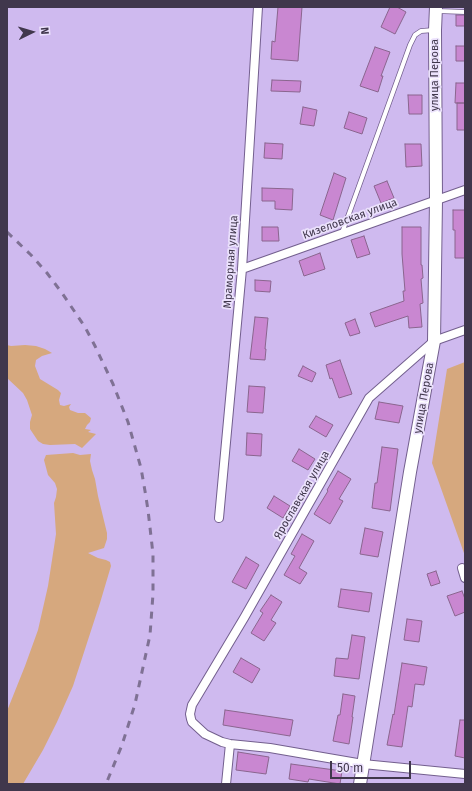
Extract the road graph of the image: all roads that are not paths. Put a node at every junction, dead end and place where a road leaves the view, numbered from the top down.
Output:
1 (258, 7) edge
2 (435, 9) edge
3 (465, 12) edge
4 (434, 30) junction
5 (465, 190) edge
6 (436, 200) junction
7 (342, 234) junction
8 (242, 268) junction
9 (465, 330) edge
10 (434, 342) junction
11 (219, 518) dead end
12 (462, 568) dead end
13 (465, 578) edge
14 (230, 744) junction
15 (363, 764) junction
16 (465, 774) edge
17 (226, 784) edge
18 (360, 784) edge

1 - 8 street, Мраморная улица
2 - 3 lane
2 - 4 main road, улица Перова
4 - 6 main road, улица Перова
4 - 7 lane
5 - 6 street, Кизеловская улица
6 - 7 street, Кизеловская улица
6 - 10 main road, улица Перова
7 - 8 street, Кизеловская улица
8 - 11 street, Мраморная улица
9 - 10 street, Ярославская улица
10 - 14 street, Ярославская улица
10 - 15 main road, улица Перова
12 - 13 street
14 - 15 street
14 - 17 street
15 - 16 street
15 - 18 main road, улица Перова

